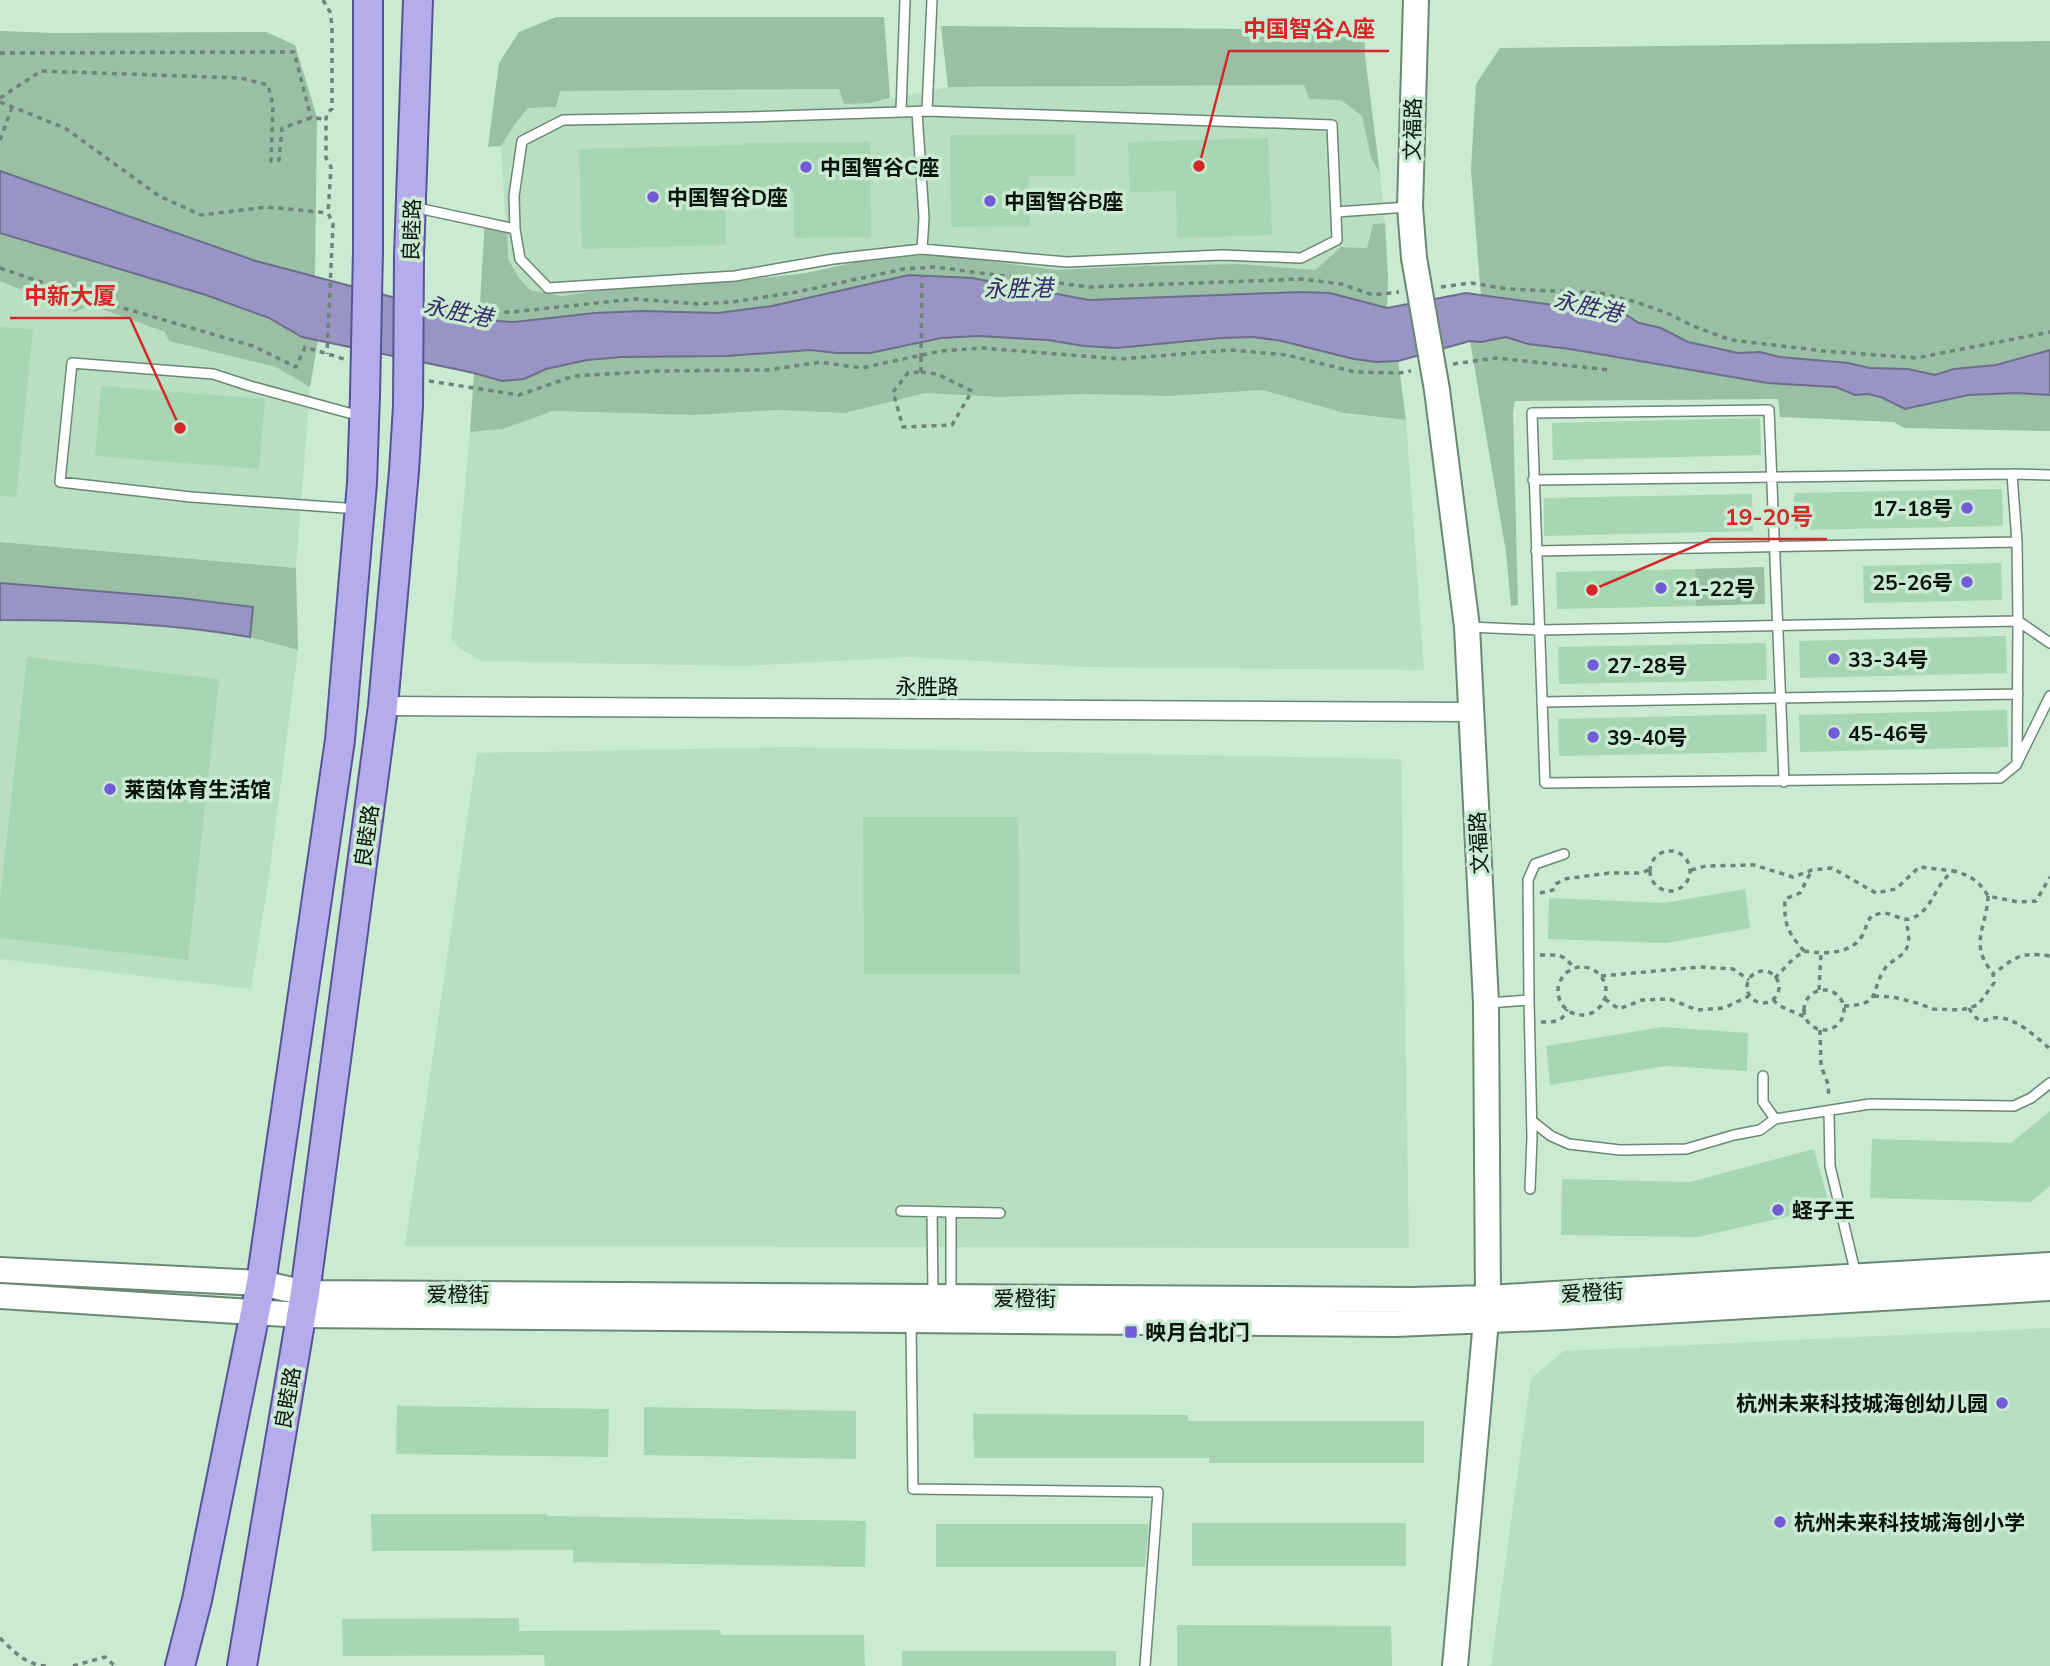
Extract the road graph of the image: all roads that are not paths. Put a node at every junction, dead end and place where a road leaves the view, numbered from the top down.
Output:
1 (368, 0) edge
2 (418, 0) edge
3 (905, 0) edge
4 (932, 0) edge
5 (1416, 0) edge
6 (922, 111) junction
7 (901, 112) junction
8 (411, 206) junction
9 (1410, 207) junction
10 (1336, 212) junction
11 (515, 229) junction
12 (922, 249) junction
13 (365, 406) junction
14 (2012, 474) junction
15 (2050, 475) edge
16 (1772, 477) junction
17 (1533, 480) junction
18 (360, 509) junction
19 (2017, 542) junction
20 (1775, 547) junction
21 (1536, 551) junction
22 (2018, 621) junction
23 (1778, 625) junction
24 (1467, 627) junction
25 (1539, 630) junction
26 (2050, 643) edge
27 (2018, 694) junction
28 (2050, 696) edge
29 (1781, 698) junction
30 (1542, 702) junction
31 (383, 706) junction
32 (1471, 712) junction
33 (2017, 765) junction
34 (1784, 782) junction
35 (1564, 854) dead end
36 (1529, 1000) junction
37 (1486, 1003) junction
38 (1763, 1076) dead end
39 (2050, 1083) edge
40 (1829, 1111) junction
41 (1775, 1119) junction
42 (1532, 1121) junction
43 (1530, 1189) dead end
44 (901, 1211) dead end
45 (932, 1212) junction
46 (951, 1212) junction
47 (1000, 1213) dead end
48 (2050, 1265) edge
49 (0, 1270) edge
50 (1857, 1277) junction
51 (261, 1283) junction
52 (2050, 1288) edge
53 (0, 1296) edge
54 (942, 1297) junction
55 (303, 1304) junction
56 (1487, 1309) junction
57 (255, 1311) junction
58 (911, 1320) junction
59 (180, 1666) edge
60 (242, 1666) edge
61 (1145, 1666) edge
62 (1455, 1666) edge

1 - 13 main road, 良睦路, bridge
2 - 8 main road, 良睦路
3 - 7 lane
4 - 6 lane
5 - 9 street, 文福路
6 - 7 lane
6 - 10 lane
6 - 12 lane
7 - 11 lane
8 - 11 lane
8 - 31 main road, 良睦路, bridge
9 - 10 lane
9 - 24 street, 文福路, bridge
10 - 12 lane
11 - 12 lane
13 - 18 main road, 良睦路
13 - 18 lane
14 - 15 lane
14 - 16 lane
14 - 19 lane
16 - 17 lane
16 - 17 lane
16 - 20 lane
17 - 21 lane
18 - 51 main road, 良睦路
19 - 20 lane
19 - 22 lane
20 - 21 lane
20 - 23 lane
21 - 25 lane
22 - 23 lane
22 - 26 lane
22 - 27 lane
23 - 25 lane
23 - 29 lane
24 - 25 lane
24 - 32 street, 文福路
25 - 30 lane
27 - 29 lane
27 - 33 lane
28 - 33 lane
29 - 30 lane
29 - 34 lane
30 - 34 lane
31 - 32 street, 永胜路
31 - 55 main road, 良睦路
32 - 37 street, 文福路
33 - 34 lane
35 - 36 lane
36 - 37 lane
36 - 42 lane
37 - 56 street, 文福路
38 - 41 lane
39 - 40 lane
40 - 41 lane
40 - 50 lane
41 - 42 lane
42 - 43 lane
44 - 45 lane
45 - 46 lane
45 - 54 lane
46 - 47 lane
46 - 54 lane
48 - 50 street, 爱橙街
49 - 51 street, 爱橙街
50 - 56 street, 爱橙街
51 - 55 street, 爱橙街
51 - 57 main road, 良睦路
52 - 56 street, 爱橙街
53 - 57 street, 爱橙街
54 - 55 street, 爱橙街
54 - 56 street, 爱橙街
55 - 57 street, 爱橙街
55 - 58 street, 爱橙街
55 - 60 main road, 良睦路
56 - 58 street, 爱橙街
56 - 62 street, 文福路
57 - 59 main road, 良睦路
58 - 61 lane

